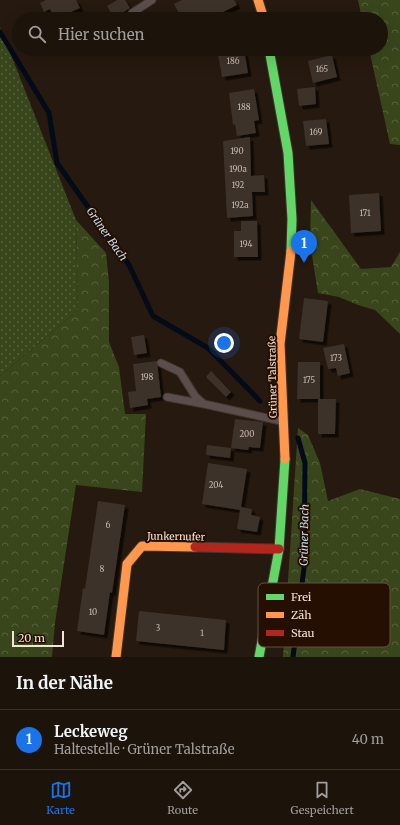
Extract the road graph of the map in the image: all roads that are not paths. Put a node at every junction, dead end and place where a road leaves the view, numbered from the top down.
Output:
1 (152, 0) edge
2 (258, 0) edge
3 (134, 12) edge
4 (262, 12) edge
5 (270, 56) edge
6 (161, 363) dead end
7 (167, 397) dead end
8 (204, 404) junction
9 (284, 422) junction
10 (279, 549) junction
11 (273, 583) edge
12 (261, 647) edge
13 (116, 657) edge
14 (259, 657) edge

1 - 3 lane
2 - 4 main road
5 - 9 main road, Grüner Talstraße
6 - 8 lane
7 - 8 lane
8 - 9 lane
9 - 10 main road, Grüner Talstraße
10 - 11 main road, Grüner Talstraße
10 - 13 main road, Junkernufer
12 - 14 main road, Grüner Talstraße

